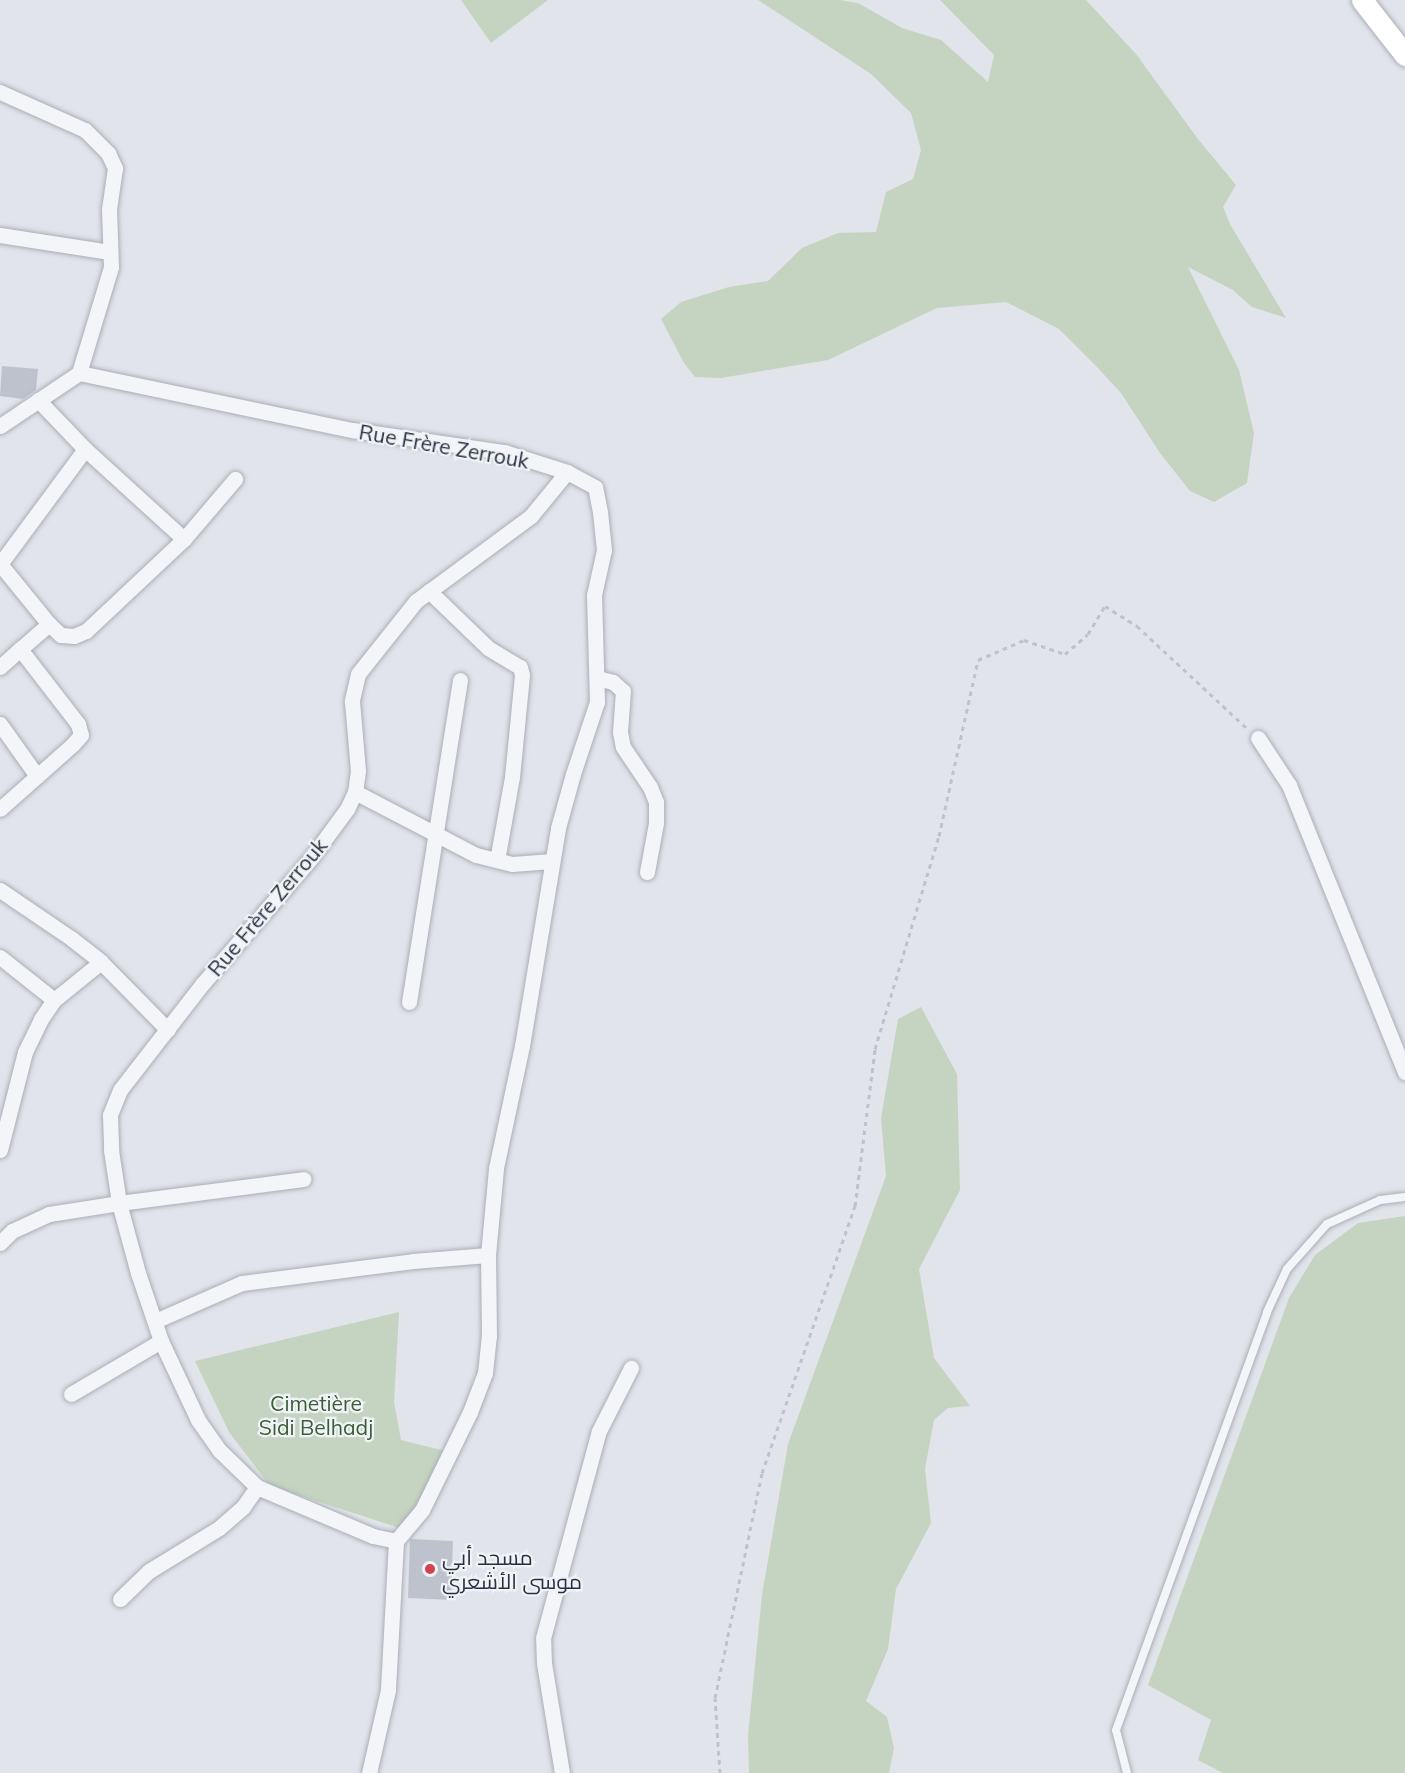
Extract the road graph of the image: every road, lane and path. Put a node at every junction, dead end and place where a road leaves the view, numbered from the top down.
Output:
1 (1362, 0) edge
2 (1405, 55) edge
3 (0, 92) edge
4 (0, 235) edge
5 (110, 252) junction
6 (79, 373) junction
7 (38, 400) junction
8 (0, 426) edge
9 (85, 449) junction
10 (567, 472) junction
11 (235, 479) dead end
12 (184, 538) junction
13 (0, 564) edge
14 (429, 591) junction
15 (49, 624) junction
16 (20, 649) junction
17 (0, 667) edge
18 (597, 678) junction
19 (460, 680) dead end
20 (0, 723) edge
21 (1258, 738) joint
22 (37, 776) junction
23 (355, 792) junction
24 (0, 808) edge
25 (436, 836) junction
26 (497, 861) junction
27 (552, 861) junction
28 (647, 872) dead end
29 (0, 890) edge
30 (0, 957) edge
31 (101, 962) junction
32 (54, 1000) junction
33 (409, 1002) dead end
34 (168, 1030) junction
35 (1405, 1072) edge
36 (0, 1150) edge
37 (303, 1179) dead end
38 (1405, 1197) edge
39 (119, 1203) junction
40 (0, 1243) edge
41 (488, 1255) junction
42 (155, 1321) junction
43 (160, 1341) junction
44 (631, 1368) dead end
45 (71, 1394) dead end
46 (257, 1487) junction
47 (396, 1540) junction
48 (120, 1599) dead end
49 (369, 1773) edge
50 (562, 1773) edge
51 (720, 1773) edge
52 (1127, 1773) edge

1 - 2 main road
3 - 5 street
4 - 5 street
5 - 6 street
6 - 7 street
6 - 10 street, Rue Frère Zerrouk
7 - 8 street
7 - 9 street
9 - 12 street
9 - 13 street
10 - 14 street, Rue Frère Zerrouk
10 - 18 street
11 - 12 street
12 - 15 street
13 - 15 street
14 - 23 street, Rue Frère Zerrouk
14 - 26 street
15 - 16 street
16 - 17 street
16 - 22 street
18 - 27 street
18 - 28 street
19 - 25 street
20 - 22 street
21 - 35 street
21 - 51 path
22 - 24 street
23 - 25 street
23 - 34 street, Rue Frère Zerrouk
25 - 26 street
25 - 33 street
26 - 27 street
27 - 41 street
29 - 31 street
30 - 32 street
31 - 32 street
31 - 34 street
32 - 36 street
34 - 39 street, Rue Frère Zerrouk
37 - 39 street
38 - 52 lane
39 - 40 street
39 - 42 street, Rue Frère Zerrouk
41 - 42 street
41 - 47 street
42 - 43 street, Rue Frère Zerrouk
43 - 45 street
43 - 46 street, Rue Frère Zerrouk
44 - 50 street
46 - 47 street, Rue Frère Zerrouk
46 - 48 street
47 - 49 street

